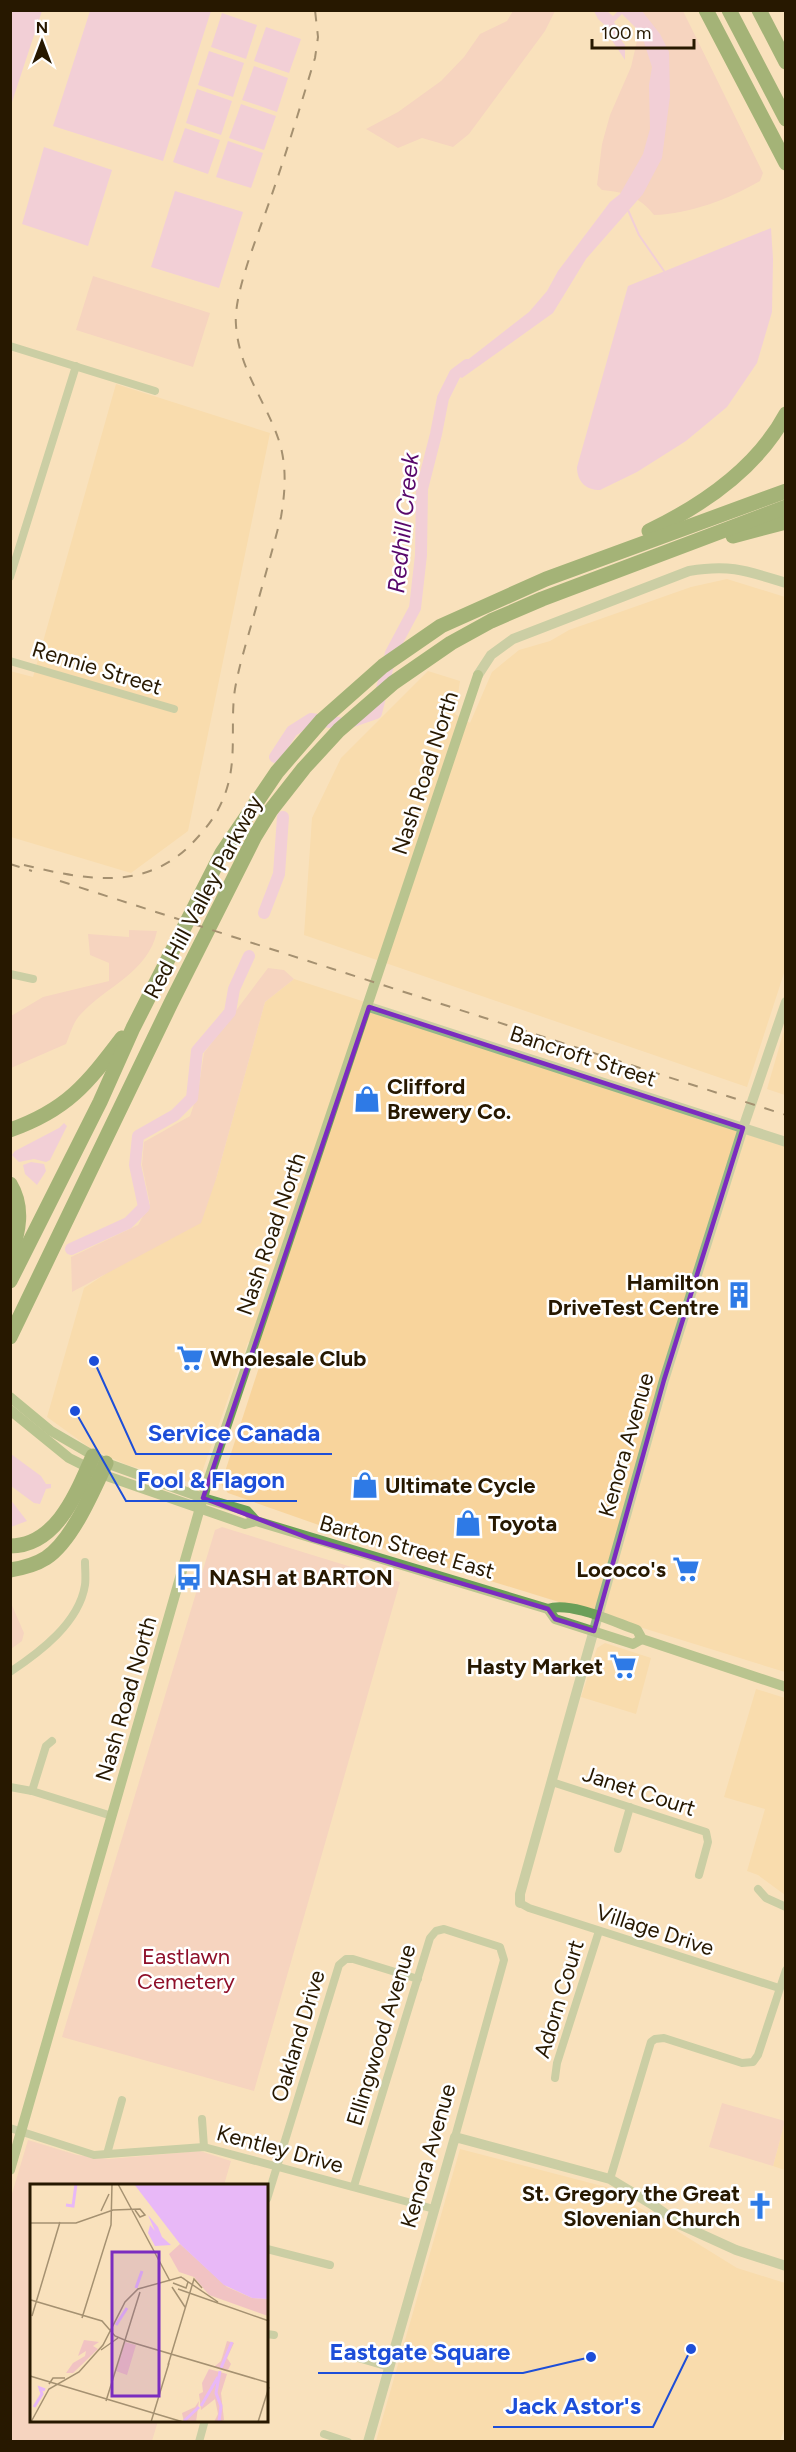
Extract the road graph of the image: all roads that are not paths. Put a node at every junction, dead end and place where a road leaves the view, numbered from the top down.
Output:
1 (706, 10) edge
2 (729, 10) edge
3 (759, 10) edge
4 (786, 62) edge
5 (786, 119) edge
6 (786, 163) edge
7 (10, 346) edge
8 (76, 366) junction
9 (155, 391) dead end
10 (786, 414) edge
11 (786, 490) edge
12 (786, 507) edge
13 (786, 522) edge
14 (698, 541) junction
15 (605, 556) junction
16 (10, 577) edge
17 (786, 583) edge
18 (10, 661) edge
19 (478, 675) joint
20 (174, 709) dead end
21 (10, 974) edge
22 (33, 979) dead end
23 (786, 1002) edge
24 (369, 1007) junction
25 (133, 1028) junction
26 (743, 1128) junction
27 (10, 1130) edge
28 (786, 1142) edge
29 (10, 1184) edge
30 (10, 1256) edge
31 (10, 1281) edge
32 (10, 1337) edge
33 (12, 1405) edge
34 (97, 1465) junction
35 (203, 1498) junction
36 (200, 1510) junction
37 (256, 1521) junction
38 (10, 1546) edge
39 (85, 1562) dead end
40 (10, 1570) edge
41 (548, 1609) junction
42 (599, 1617) junction
43 (594, 1631) junction
44 (642, 1639) junction
45 (10, 1672) edge
46 (786, 1687) edge
47 (52, 1741) dead end
48 (552, 1782) junction
49 (10, 1787) edge
50 (32, 1791) junction
51 (630, 1808) junction
52 (112, 1816) junction
53 (618, 1849) dead end
54 (699, 1875) dead end
55 (758, 1889) dead end
56 (520, 1903) joint
57 (786, 1907) edge
58 (436, 1931) joint
59 (599, 1931) junction
60 (786, 1970) edge
61 (418, 1979) junction
62 (779, 1988) junction
63 (555, 2078) dead end
64 (122, 2100) dead end
65 (202, 2119) dead end
66 (10, 2128) edge
67 (22, 2131) junction
68 (455, 2137) junction
69 (204, 2147) junction
70 (107, 2154) junction
71 (276, 2167) junction
72 (10, 2170) edge
73 (610, 2179) junction
74 (354, 2186) junction
75 (268, 2195) edge
76 (434, 2209) junction
77 (268, 2249) edge
78 (330, 2265) dead end
79 (786, 2266) edge
80 (358, 2358) dead end
81 (388, 2367) junction
82 (205, 2422) edge
83 (324, 2434) dead end
84 (199, 2442) edge
85 (348, 2442) edge
86 (368, 2442) edge

1 - 6 highway
2 - 5 highway
3 - 4 highway
7 - 8 street
8 - 9 street
8 - 16 street
10 - 15 highway
11 - 15 highway
12 - 14 highway
13 - 14 highway
14 - 32 highway, Red Hill Valley Parkway
15 - 25 highway, Red Hill Valley Parkway
17 - 19 street, Nash Road North
18 - 20 street, Rennie Street
19 - 24 main road, Nash Road North
21 - 22 street
23 - 26 street, Kenora Avenue
24 - 26 street, Bancroft Street
24 - 35 main road, Nash Road North
25 - 27 highway
25 - 31 highway, Red Hill Valley Parkway
26 - 28 street, Bancroft Street
26 - 42 street, Kenora Avenue
29 - 30 highway
33 - 34 main road, Barton Street East
34 - 35 main road, Barton Street East
34 - 36 main road, Barton Street East
34 - 38 highway
34 - 40 highway
35 - 36 main road, Nash Road North
35 - 37 main road, Barton Street East
36 - 37 main road, Barton Street East
36 - 52 main road, Nash Road North
37 - 41 main road, Barton Street East
39 - 45 street
41 - 42 main road, Barton Street East
41 - 43 main road, Barton Street East
42 - 43 street, Kenora Avenue
42 - 44 main road, Barton Street East
43 - 44 main road, Barton Street East
43 - 48 street, Kenora Avenue
44 - 46 main road, Barton Street East
47 - 50 street
48 - 51 street, Janet Court
48 - 56 street, Kenora Avenue
49 - 50 street
50 - 52 street
51 - 53 street
51 - 54 street, Janet Court
52 - 67 main road, Nash Road North
55 - 57 street
56 - 59 street, Village Drive
58 - 61 street, Ellingwood Avenue
58 - 68 street, Kenora Avenue
59 - 62 street, Village Drive
59 - 63 street, Adorn Court
60 - 62 street
61 - 71 street, Oakland Drive
61 - 74 street, Ellingwood Avenue
62 - 73 street
64 - 70 street
65 - 69 street
66 - 67 street, Kentley Drive
67 - 70 street, Kentley Drive
67 - 72 main road, Nash Road North
68 - 73 street
68 - 76 street, Kenora Avenue
69 - 70 street, Kentley Drive
69 - 71 street, Kentley Drive
71 - 74 street, Kentley Drive
71 - 75 street, Oakland Drive
73 - 79 street
74 - 76 street, Kentley Drive
76 - 81 street, Kenora Avenue
77 - 78 street
80 - 81 street
81 - 86 street, Kenora Avenue
82 - 84 street
83 - 85 street

